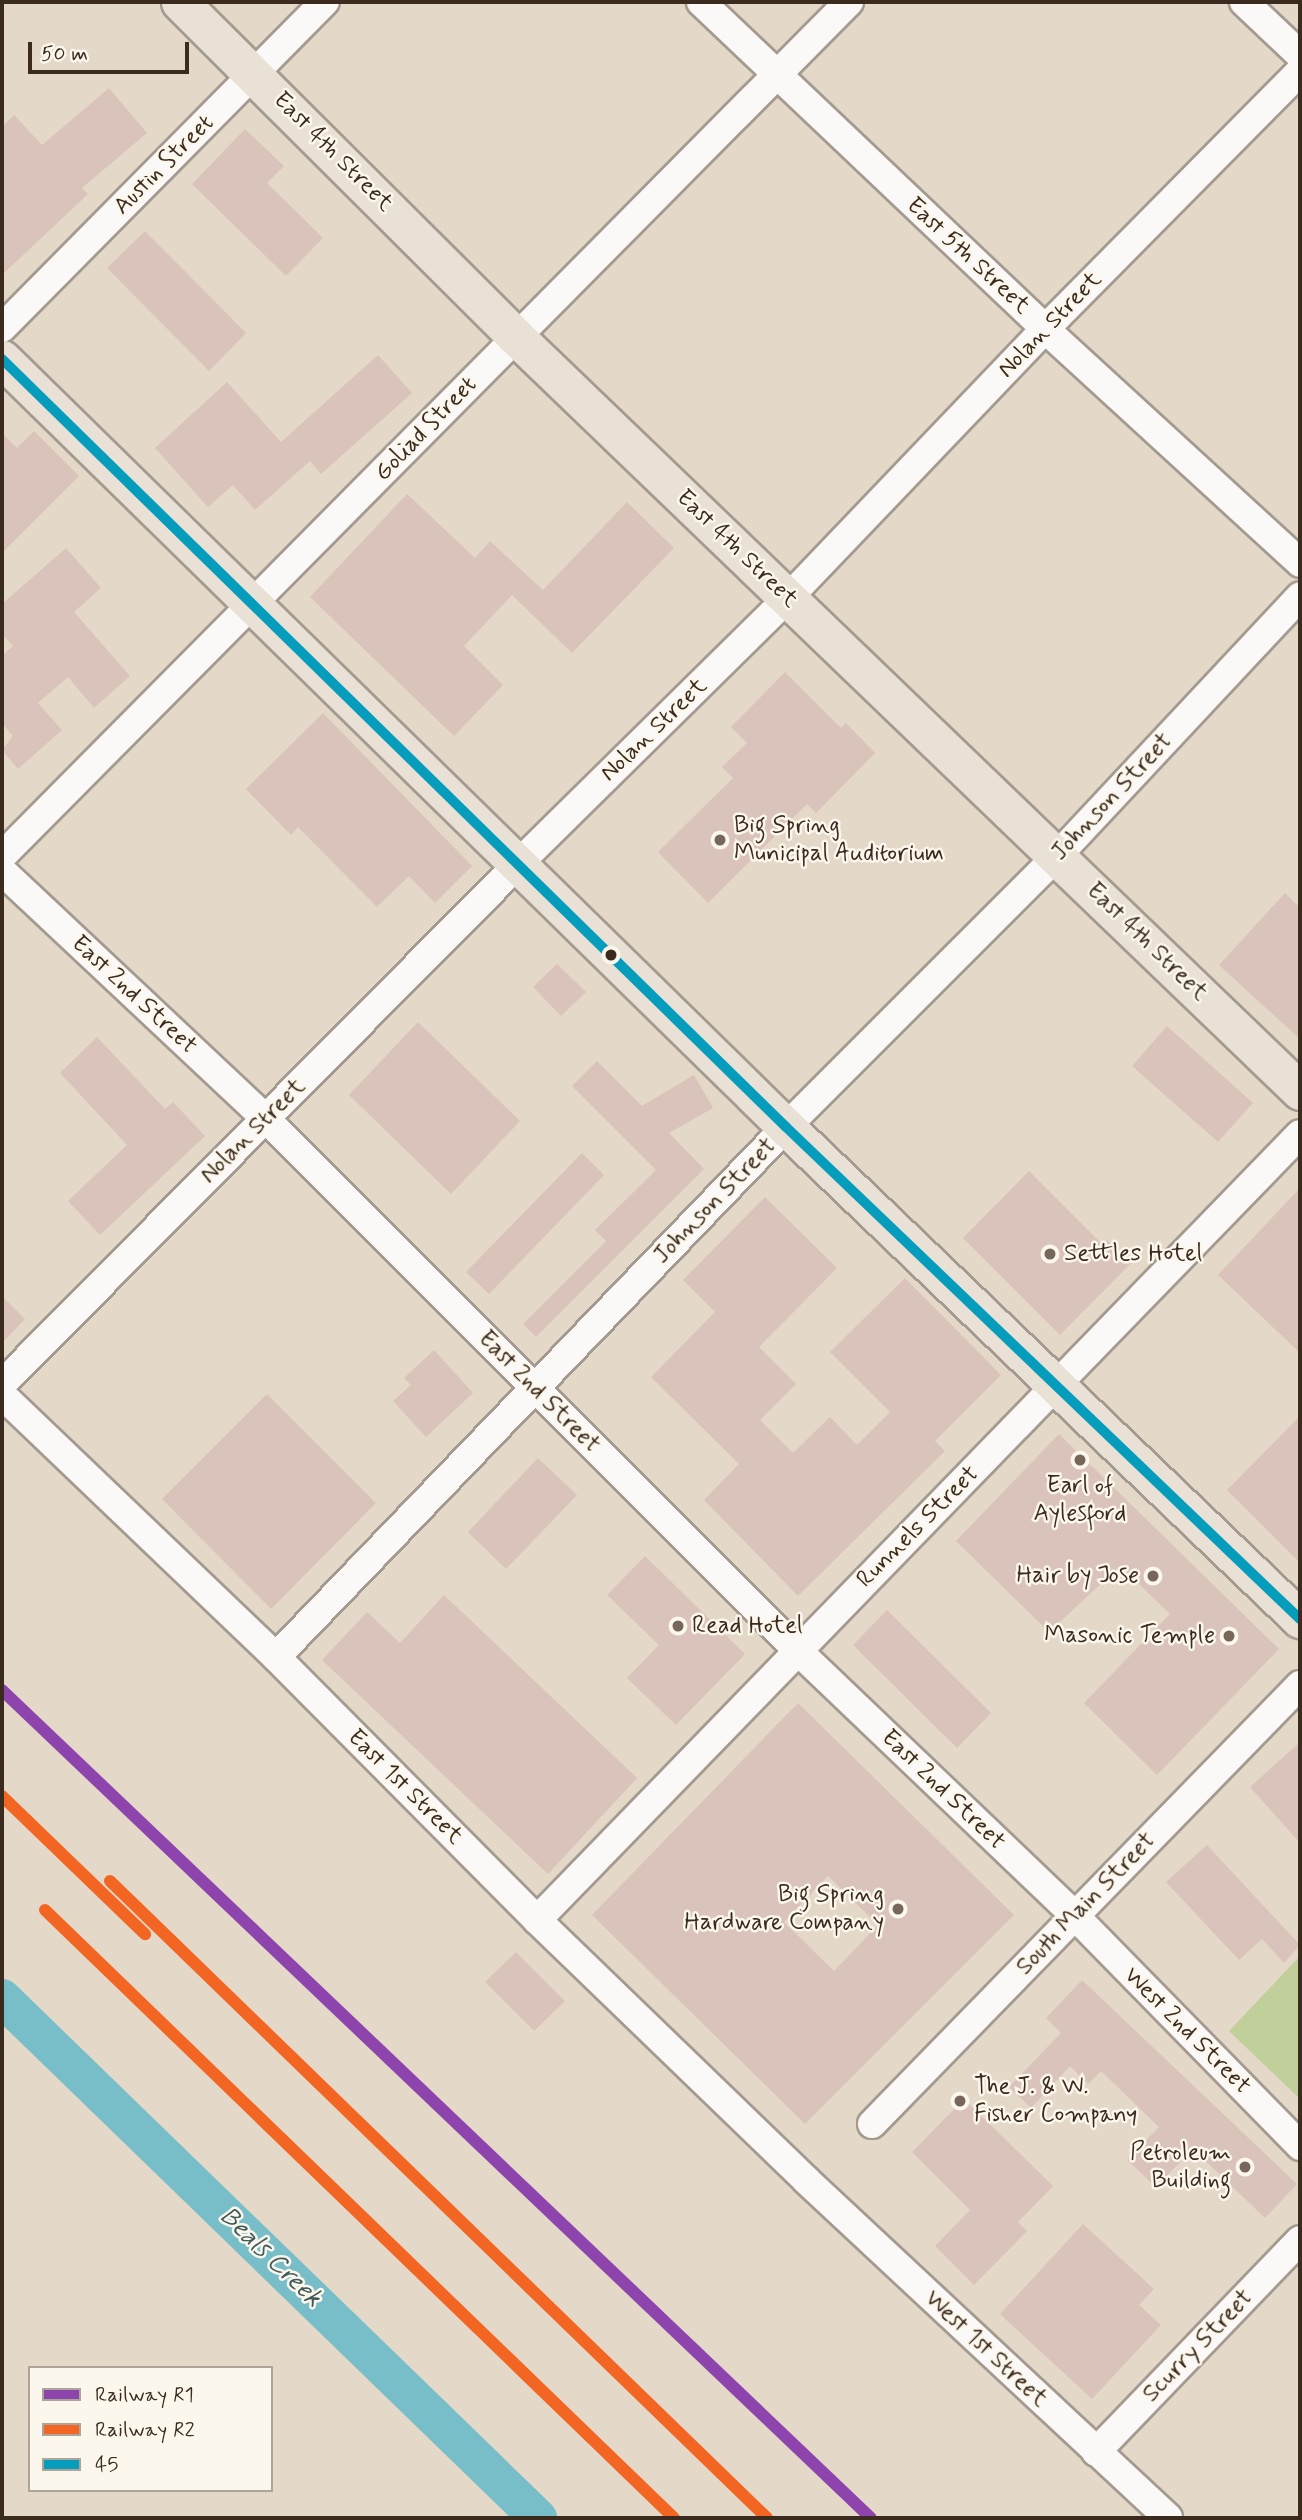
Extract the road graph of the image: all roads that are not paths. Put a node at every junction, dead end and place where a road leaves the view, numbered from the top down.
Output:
1 (180, 2) edge
2 (325, 2) edge
3 (701, 2) edge
4 (849, 2) edge
5 (1244, 2) edge
6 (1300, 55) edge
7 (1300, 71) edge
8 (256, 73) junction
9 (777, 76) junction
10 (2, 328) edge
11 (1045, 329) junction
12 (516, 337) junction
13 (2, 359) edge
14 (1300, 563) edge
15 (1300, 596) edge
16 (788, 598) junction
17 (255, 604) junction
18 (1058, 855) junction
19 (2, 856) edge
20 (517, 864) junction
21 (2, 871) edge
22 (1300, 1091) edge
23 (266, 1119) junction
24 (786, 1127) junction
25 (1300, 1134) edge
26 (2, 1384) edge
27 (1056, 1388) junction
28 (535, 1389) junction
29 (2, 1395) edge
30 (1300, 1619) edge
31 (796, 1649) junction
32 (276, 1657) junction
33 (1300, 1685) edge
34 (1074, 1916) junction
35 (537, 1920) junction
36 (872, 2124) dead end
37 (1300, 2146) edge
38 (806, 2180) joint
39 (1300, 2240) edge
40 (1096, 2452) junction
41 (1168, 2518) edge

1 - 8 main road, East 4th Street
2 - 8 street, Austin Street
3 - 9 street, East 5th Street
4 - 9 street, Goliad Street
5 - 6 street
7 - 11 street, Nolan Street
8 - 10 street, Austin Street
8 - 12 main road, East 4th Street
9 - 11 street, East 5th Street
9 - 12 street, Goliad Street
11 - 14 street, East 5th Street
11 - 16 street, Nolan Street
12 - 16 main road, East 4th Street
12 - 17 street, Goliad Street
13 - 17 main road
15 - 18 street, Johnson Street
16 - 18 main road, East 4th Street
16 - 20 street, Nolan Street
17 - 19 street, Goliad Street
17 - 20 main road
18 - 22 main road, East 4th Street
18 - 24 street, Johnson Street
20 - 23 street, Nolan Street
20 - 24 main road
21 - 23 street, East 2nd Street
23 - 26 street, Nolan Street
23 - 28 street, East 2nd Street
24 - 27 main road
24 - 28 street, Johnson Street
25 - 27 street, Runnels Street
27 - 30 main road
27 - 31 street, Runnels Street
28 - 31 street, East 2nd Street
28 - 32 street, Johnson Street
29 - 32 street, East 1st Street
31 - 34 street, East 2nd Street
31 - 35 street, Runnels Street
32 - 35 street, East 1st Street
33 - 34 street, South Main Street
34 - 36 street, South Main Street
34 - 37 street, West 2nd Street
35 - 38 street, East 1st Street
38 - 40 street, West 1st Street
39 - 40 street, Scurry Street
40 - 41 street, West 1st Street

